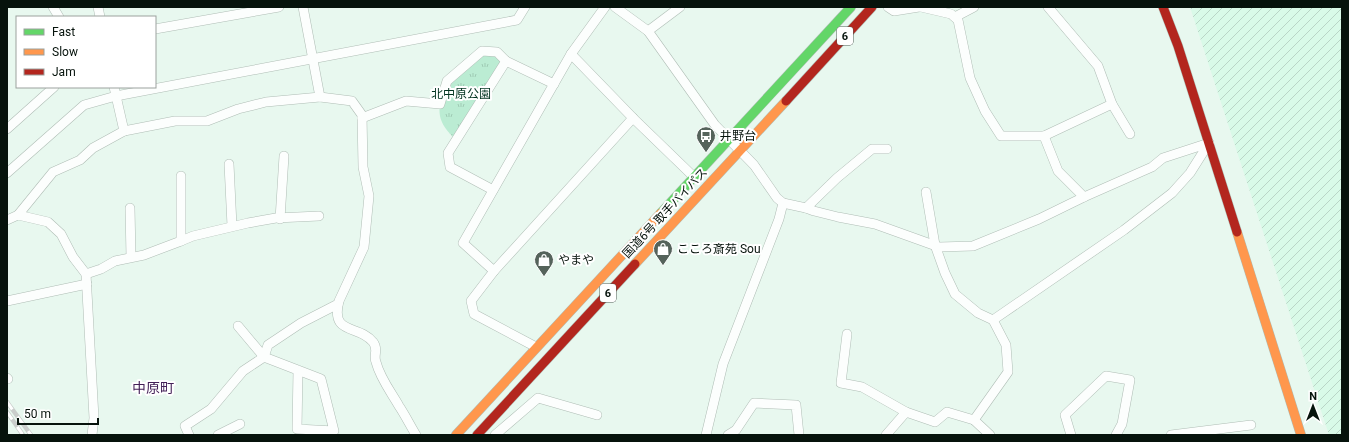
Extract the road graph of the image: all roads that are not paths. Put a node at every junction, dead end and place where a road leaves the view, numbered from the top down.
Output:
1 (53, 7) edge
2 (279, 7) edge
3 (303, 7) edge
4 (525, 7) edge
5 (605, 7) edge
6 (615, 7) edge
7 (680, 7) edge
8 (851, 7) edge
9 (872, 7) edge
10 (888, 7) edge
11 (920, 7) edge
12 (974, 7) edge
13 (1048, 7) edge
14 (1163, 7) edge
15 (58, 16) edge
16 (955, 17) junction
17 (156, 29) edge
18 (648, 31) junction
19 (571, 54) junction
20 (314, 59) junction
21 (506, 61) junction
22 (156, 84) edge
23 (554, 84) junction
24 (53, 88) edge
25 (134, 88) edge
26 (115, 91) edge
27 (320, 97) junction
28 (1112, 104) junction
29 (362, 118) junction
30 (633, 118) junction
31 (7, 129) edge
32 (124, 131) junction
33 (1130, 134) dead end
34 (1044, 136) junction
35 (728, 139) junction
36 (1209, 143) junction
37 (887, 149) dead end
38 (739, 150) junction
39 (284, 156) dead end
40 (229, 164) dead end
41 (7, 173) edge
42 (181, 176) dead end
43 (694, 177) junction
44 (493, 190) junction
45 (926, 192) dead end
46 (1084, 197) junction
47 (783, 203) junction
48 (130, 208) dead end
49 (806, 208) junction
50 (18, 215) junction
51 (319, 216) dead end
52 (280, 218) junction
53 (7, 220) edge
54 (232, 226) junction
55 (181, 242) junction
56 (935, 245) junction
57 (131, 258) junction
58 (494, 271) junction
59 (86, 274) junction
60 (87, 284) junction
61 (7, 301) edge
62 (338, 304) junction
63 (993, 320) junction
64 (238, 326) dead end
65 (847, 334) dead end
66 (536, 347) junction
67 (264, 357) junction
68 (298, 370) junction
69 (906, 412) junction
70 (597, 415) dead end
71 (974, 420) junction
72 (240, 424) dead end
73 (1251, 425) dead end
74 (480, 434) edge
75 (92, 435) edge
76 (189, 435) edge
77 (218, 435) edge
78 (416, 435) edge
79 (456, 435) edge
80 (495, 435) edge
81 (706, 435) edge
82 (728, 435) edge
83 (799, 435) edge
84 (886, 435) edge
85 (990, 435) edge
86 (1071, 435) edge
87 (1116, 435) edge
88 (1171, 435) edge
89 (1301, 435) edge

1 - 15 street
2 - 17 street
3 - 20 street
4 - 20 street
5 - 19 street
6 - 18 street
7 - 18 street
8 - 35 main road, 国道6号 取手バイパス / 6
9 - 38 main road, 国道6号 取手バイパス / 6
10 - 11 street
11 - 16 street
12 - 16 street
13 - 28 street
14 - 36 main road
16 - 34 street
18 - 35 street
19 - 23 street
19 - 30 street
20 - 22 street
20 - 27 street
21 - 23 street
21 - 29 street
21 - 44 street
23 - 44 street
24 - 31 street
25 - 26 street
26 - 32 street
26 - 41 street
27 - 29 street
27 - 32 street
28 - 33 street
28 - 34 street
29 - 62 street
30 - 43 street
30 - 58 street
32 - 50 street
34 - 46 street
35 - 38 street
35 - 43 main road, 国道6号 取手バイパス / 6
36 - 46 street
36 - 63 street
36 - 89 main road
37 - 49 street
38 - 47 street
38 - 74 main road, 国道6号 取手バイパス / 6
39 - 52 street
40 - 54 street
42 - 55 street
43 - 66 main road, 国道6号 取手バイパス / 6
44 - 58 street
45 - 56 street
46 - 56 street
47 - 49 street
47 - 81 street
48 - 57 street
49 - 56 street
50 - 53 street
50 - 59 street
51 - 52 street
52 - 54 street
54 - 55 street
55 - 57 street
56 - 63 street
57 - 59 street
58 - 66 street
59 - 60 street
60 - 61 street
60 - 75 street
62 - 67 street
62 - 78 street
63 - 71 street
64 - 67 street
65 - 69 street
66 - 79 main road, 国道6号 取手バイパス / 6
67 - 68 street
67 - 76 street
68 - 68 street
69 - 71 street
69 - 84 street
70 - 80 street
71 - 85 street
72 - 77 street
73 - 88 street
82 - 83 street
86 - 87 street

